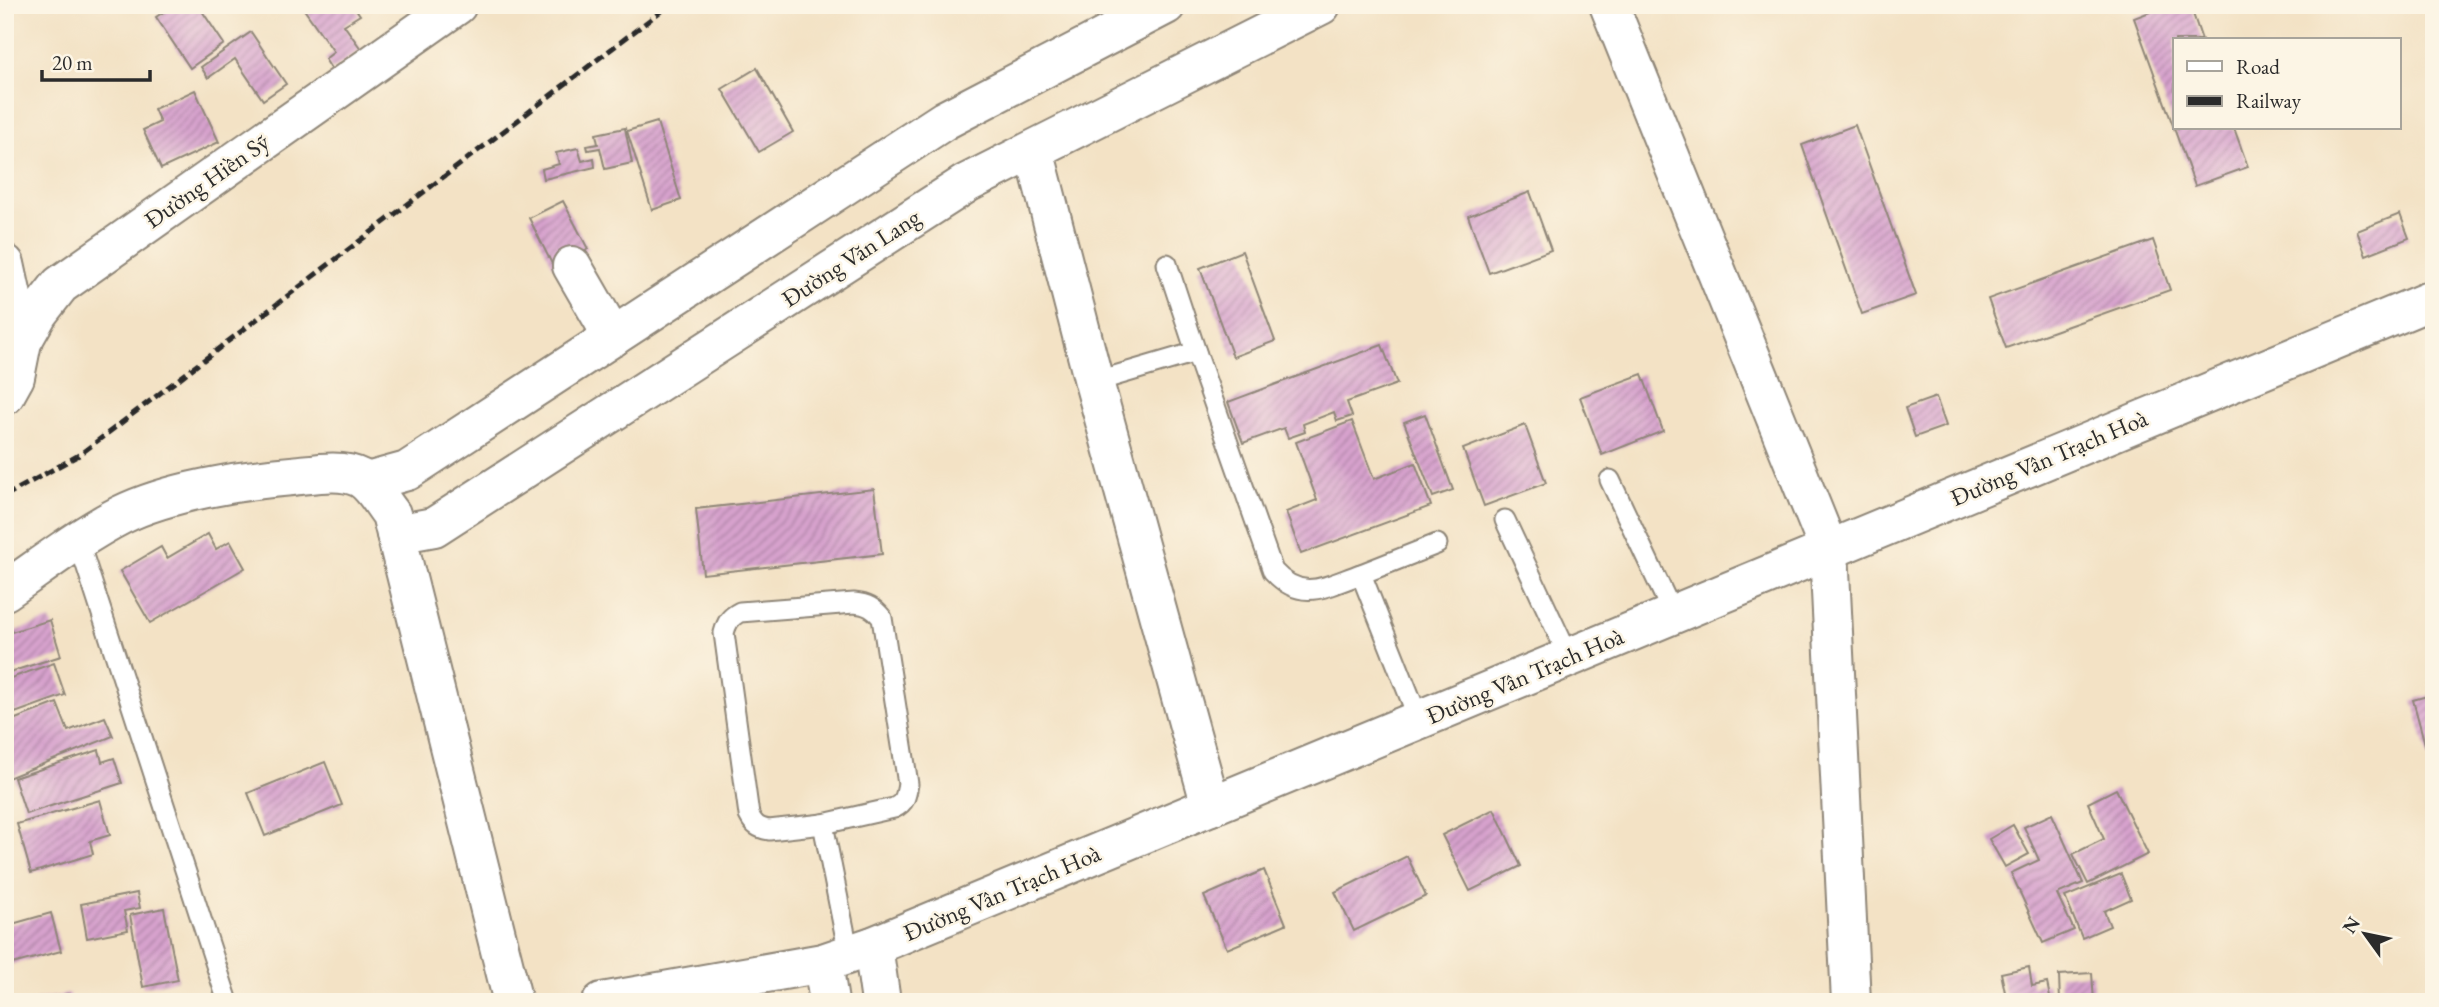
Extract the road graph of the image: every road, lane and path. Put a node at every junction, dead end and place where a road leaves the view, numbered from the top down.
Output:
1 (457, 5) edge
2 (1166, 5) edge
3 (1321, 5) edge
4 (1609, 5) edge
5 (1034, 150) junction
6 (5, 264) edge
7 (1167, 264) dead end
8 (572, 266) dead end
9 (2434, 299) edge
10 (613, 337) junction
11 (22, 342) junction
12 (1196, 352) junction
13 (1094, 382) junction
14 (5, 395) edge
15 (1610, 481) dead end
16 (367, 482) junction
17 (1505, 520) dead end
18 (396, 534) junction
19 (78, 540) junction
20 (1437, 544) dead end
21 (1829, 550) junction
22 (1361, 574) junction
23 (5, 591) edge
24 (1673, 614) junction
25 (1569, 657) junction
26 (1419, 720) junction
27 (1211, 806) junction
28 (822, 824) junction
29 (848, 954) junction
30 (228, 1002) edge
31 (513, 1002) edge
32 (601, 1002) edge
33 (829, 1002) edge
34 (881, 1002) edge
35 (1851, 1002) edge

1 - 11 street, Đường Hiền Sỹ
2 - 10 street
3 - 5 street, Đường Văn Lang
4 - 21 street
5 - 13 street
5 - 18 street, Đường Văn Lang
6 - 11 street
7 - 12 lane
8 - 10 street
9 - 21 street, Đường Vân Trạch Hoà
10 - 16 street
11 - 14 street, Đường Hiền Sỹ
12 - 13 lane
12 - 22 lane
13 - 27 street
15 - 24 lane
16 - 18 street
16 - 19 street
17 - 25 lane
18 - 31 street
19 - 23 street
19 - 30 lane
20 - 22 lane
21 - 24 street, Đường Vân Trạch Hoà
21 - 35 street
22 - 26 lane
24 - 25 street, Đường Vân Trạch Hoà
25 - 26 street, Đường Vân Trạch Hoà
26 - 27 street, Đường Vân Trạch Hoà
27 - 29 street, Đường Vân Trạch Hoà
28 - 28 lane
28 - 29 lane
29 - 32 street, Đường Vân Trạch Hoà
29 - 33 street
29 - 34 street

